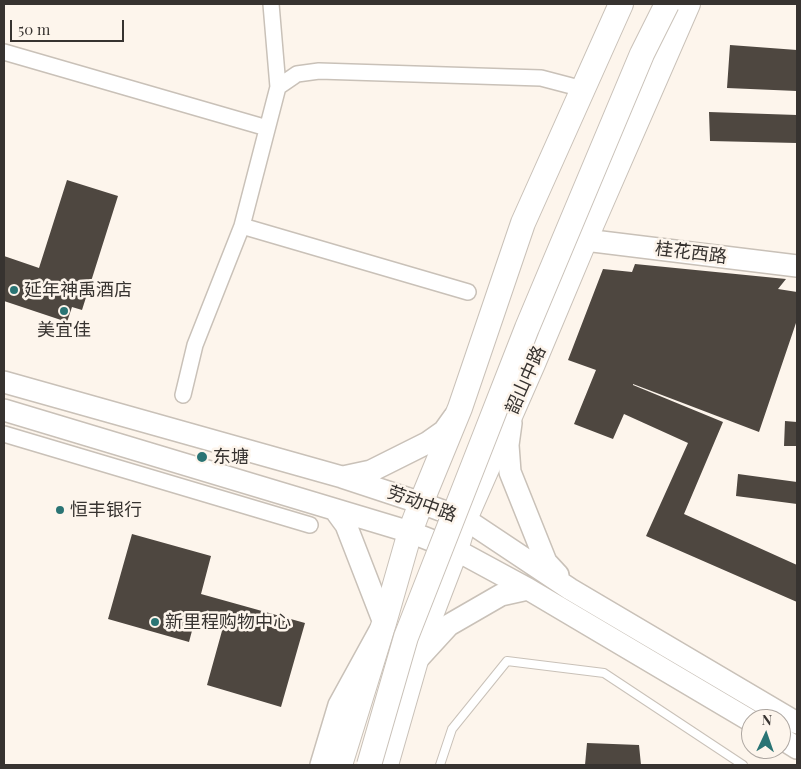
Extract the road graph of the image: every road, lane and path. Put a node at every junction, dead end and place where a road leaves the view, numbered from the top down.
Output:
1 (272, 4) edge
2 (621, 4) edge
3 (652, 4) edge
4 (667, 4) edge
5 (688, 4) edge
6 (4, 52) edge
7 (278, 87) junction
8 (583, 89) junction
9 (267, 128) junction
10 (242, 226) junction
11 (585, 240) junction
12 (797, 266) edge
13 (468, 292) dead end
14 (4, 382) edge
15 (183, 395) dead end
16 (460, 408) junction
17 (513, 408) junction
18 (4, 410) edge
19 (4, 434) edge
20 (342, 477) junction
21 (421, 502) junction
22 (335, 510) junction
23 (465, 520) junction
24 (310, 525) dead end
25 (410, 532) junction
26 (456, 550) junction
27 (528, 589) junction
28 (570, 589) junction
29 (384, 623) junction
30 (416, 662) junction
31 (741, 715) edge
32 (797, 723) edge
33 (321, 765) edge
34 (340, 765) edge
35 (358, 765) edge
36 (369, 765) edge
37 (386, 765) edge
38 (440, 765) edge
39 (743, 765) edge

1 - 7 street
2 - 8 main road
3 - 35 main road, 韶山中路
4 - 36 main road, 韶山中路, bridge
5 - 11 main road, 韶山中路
6 - 9 street
7 - 8 street
7 - 9 street
8 - 16 main road
9 - 10 street
10 - 13 street
10 - 15 street
11 - 12 main road, 桂花西路
11 - 17 main road, 韶山中路
14 - 20 main road, 劳动中路
16 - 20 main road
16 - 21 main road
17 - 23 main road, 韶山中路
17 - 28 main road
18 - 22 main road, 劳动中路
19 - 24 street
20 - 21 main road, 劳动中路
21 - 23 main road, 劳动中路
21 - 25 main road
22 - 25 main road, 劳动中路
22 - 29 main road
23 - 26 main road, 韶山中路
23 - 28 main road, 劳动中路
25 - 26 main road, 劳动中路
25 - 29 main road
26 - 27 main road, 劳动中路
26 - 30 main road, 韶山中路
27 - 30 main road
27 - 31 main road, 劳动中路
28 - 32 main road, 劳动中路
29 - 33 main road
29 - 34 main road
30 - 37 main road, 韶山中路
38 - 39 lane

